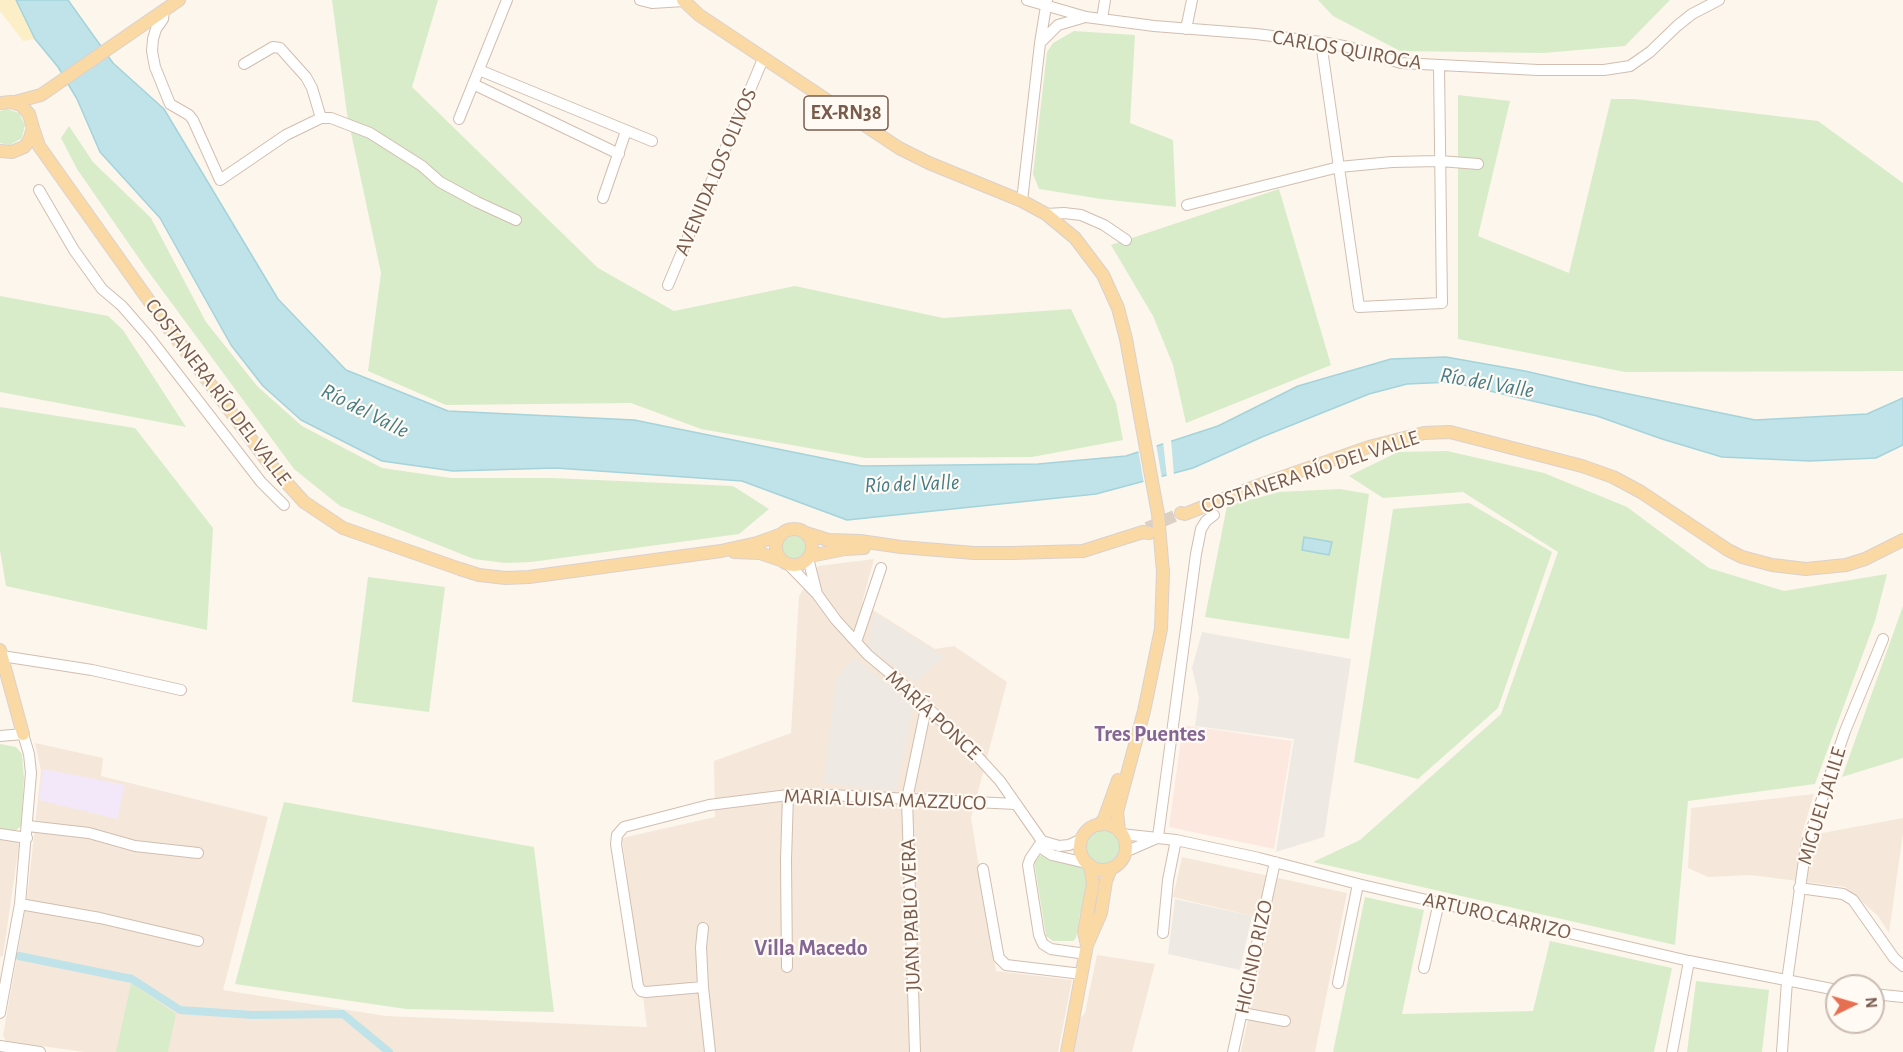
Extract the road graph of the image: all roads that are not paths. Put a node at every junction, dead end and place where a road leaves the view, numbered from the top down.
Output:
1 (179, 0) edge
2 (507, 0) edge
3 (639, 0) edge
4 (1028, 0) edge
5 (1105, 0) edge
6 (1192, 0) edge
7 (1719, 0) edge
8 (683, 1) edge
9 (1046, 3) edge
10 (164, 10) junction
11 (1086, 18) junction
12 (1102, 20) junction
13 (1186, 30) junction
14 (1321, 42) junction
15 (1040, 43) junction
16 (764, 59) junction
17 (244, 64) dead end
18 (1439, 66) junction
19 (479, 70) junction
20 (473, 84) junction
21 (41, 95) junction
22 (5, 101) edge
23 (321, 118) junction
24 (459, 119) dead end
25 (33, 123) junction
26 (626, 131) junction
27 (652, 141) dead end
28 (6, 152) edge
29 (619, 154) junction
30 (49, 159) junction
31 (1440, 161) junction
32 (1478, 164) dead end
33 (1339, 167) junction
34 (39, 190) dead end
35 (603, 198) dead end
36 (1022, 201) junction
37 (1187, 205) dead end
38 (1046, 214) junction
39 (516, 220) dead end
40 (1126, 240) dead end
41 (668, 285) dead end
42 (284, 505) dead end
43 (1183, 515) tunnel mouth
44 (1214, 515) dead end
45 (1146, 531) tunnel mouth
46 (806, 533) junction
47 (782, 534) junction
48 (1903, 540) edge
49 (895, 546) junction
50 (721, 551) junction
51 (809, 557) junction
52 (785, 563) junction
53 (881, 568) dead end
54 (817, 594) junction
55 (1161, 598) junction
56 (1883, 639) dead end
57 (856, 642) junction
58 (1, 653) edge
59 (180, 690) dead end
60 (926, 708) junction
61 (23, 734) junction
62 (0, 736) edge
63 (788, 795) junction
64 (907, 799) junction
65 (1016, 804) junction
66 (1100, 825) junction
67 (28, 826) junction
68 (1120, 833) junction
69 (0, 834) edge
70 (1158, 837) junction
71 (27, 838) junction
72 (1082, 839) junction
73 (1176, 840) junction
74 (1042, 841) junction
75 (1125, 852) junction
76 (198, 853) dead end
77 (1275, 862) junction
78 (1088, 864) junction
79 (1111, 868) junction
80 (983, 869) dead end
81 (1358, 884) junction
82 (1799, 888) junction
83 (1439, 902) junction
84 (20, 904) junction
85 (703, 928) dead end
86 (1163, 933) dead end
87 (198, 941) dead end
88 (1087, 950) junction
89 (1689, 961) junction
90 (4, 966) edge
91 (1903, 966) edge
92 (787, 967) dead end
93 (1424, 968) dead end
94 (1082, 974) junction
95 (1787, 981) junction
96 (1338, 983) dead end
97 (703, 987) junction
98 (1825, 988) edge
99 (1885, 995) edge
100 (1903, 997) edge
101 (0, 1013) edge
102 (1242, 1013) junction
103 (1285, 1021) dead end
104 (0, 1046) edge
105 (40, 1052) edge
106 (710, 1052) edge
107 (915, 1052) edge
108 (1066, 1052) edge
109 (1233, 1052) edge
110 (1672, 1052) edge
111 (1782, 1052) edge

1 - 10 main road
2 - 19 street
3 - 8 street
4 - 9 street, CARLOS QUIROGA
5 - 12 street
6 - 13 street
7 - 18 street, CARLOS QUIROGA
8 - 16 main road, EX-RN38
9 - 11 street, CARLOS QUIROGA
9 - 15 street
10 - 21 main road
10 - 23 street
11 - 12 street, CARLOS QUIROGA
11 - 15 street
12 - 13 street, CARLOS QUIROGA
13 - 14 street, CARLOS QUIROGA
14 - 18 street, CARLOS QUIROGA
14 - 33 street
15 - 36 street
16 - 36 main road, EX-RN38
16 - 41 street, AVENIDA LOS OLIVOS
17 - 23 street
18 - 31 street
19 - 20 street
19 - 26 street
20 - 24 street
20 - 29 street
21 - 22 main road
21 - 25 main road
22 - 25 main road, COSTANERA RÍO DEL VALLE
23 - 39 street
25 - 28 main road
25 - 30 main road, COSTANERA RÍO DEL VALLE
26 - 27 street
26 - 29 street
28 - 30 main road
29 - 35 street
30 - 50 main road, COSTANERA RÍO DEL VALLE
31 - 32 street
31 - 33 street
31 - 33 street
33 - 37 street
34 - 42 street
36 - 38 main road, EX-RN38
38 - 40 street
38 - 55 main road, EX-RN38
43 - 48 main road, COSTANERA RÍO DEL VALLE
44 - 70 street
45 - 49 main road
46 - 47 main road
46 - 49 main road
46 - 51 main road
47 - 50 main road, COSTANERA RÍO DEL VALLE
47 - 52 main road
49 - 51 main road
50 - 52 main road, COSTANERA RÍO DEL VALLE
51 - 52 main road
51 - 54 street, MARÍA PONCE
52 - 54 street, MARÍA PONCE
53 - 57 street
54 - 57 street, MARÍA PONCE
55 - 66 main road, EX-RN38
55 - 68 main road, EX-RN38
56 - 82 street, MIGUEL JALILE
57 - 60 street, MARÍA PONCE
58 - 59 street
58 - 61 main road
60 - 64 street, JUAN PABLO VERA
60 - 65 street, MARÍA PONCE
61 - 62 street
61 - 67 street
63 - 64 street, MARIA LUISA MAZZUCO
63 - 92 street
63 - 97 street, MARIA LUISA MAZZUCO
64 - 65 street, MARIA LUISA MAZZUCO
64 - 107 street, JUAN PABLO VERA
65 - 74 street, MARÍA PONCE
66 - 68 main road
66 - 72 main road, EX-RN38
67 - 71 street
67 - 76 street
68 - 70 street, ARTURO CARRIZO
68 - 75 main road, EX-RN38
69 - 71 street
70 - 73 street, ARTURO CARRIZO
70 - 75 street
71 - 84 street
72 - 74 street
72 - 78 main road
73 - 77 street, ARTURO CARRIZO
73 - 86 street
74 - 78 street, MARÍA PONCE
74 - 88 street
75 - 79 main road
77 - 81 street, ARTURO CARRIZO
77 - 102 street, HIGINIO RIZO
78 - 79 main road
78 - 88 main road
79 - 88 main road
80 - 94 street
81 - 83 street, ARTURO CARRIZO
81 - 96 street
82 - 91 street
82 - 95 street, MIGUEL JALILE
83 - 89 street, ARTURO CARRIZO
83 - 93 street
84 - 87 street
84 - 90 street
85 - 97 street
88 - 94 main road
89 - 95 street, ARTURO CARRIZO
89 - 110 street
90 - 101 street
94 - 108 main road
95 - 98 street, ARTURO CARRIZO
95 - 111 street, MIGUEL JALILE
97 - 106 street
99 - 100 street
102 - 103 street
102 - 109 street, HIGINIO RIZO
104 - 105 street

